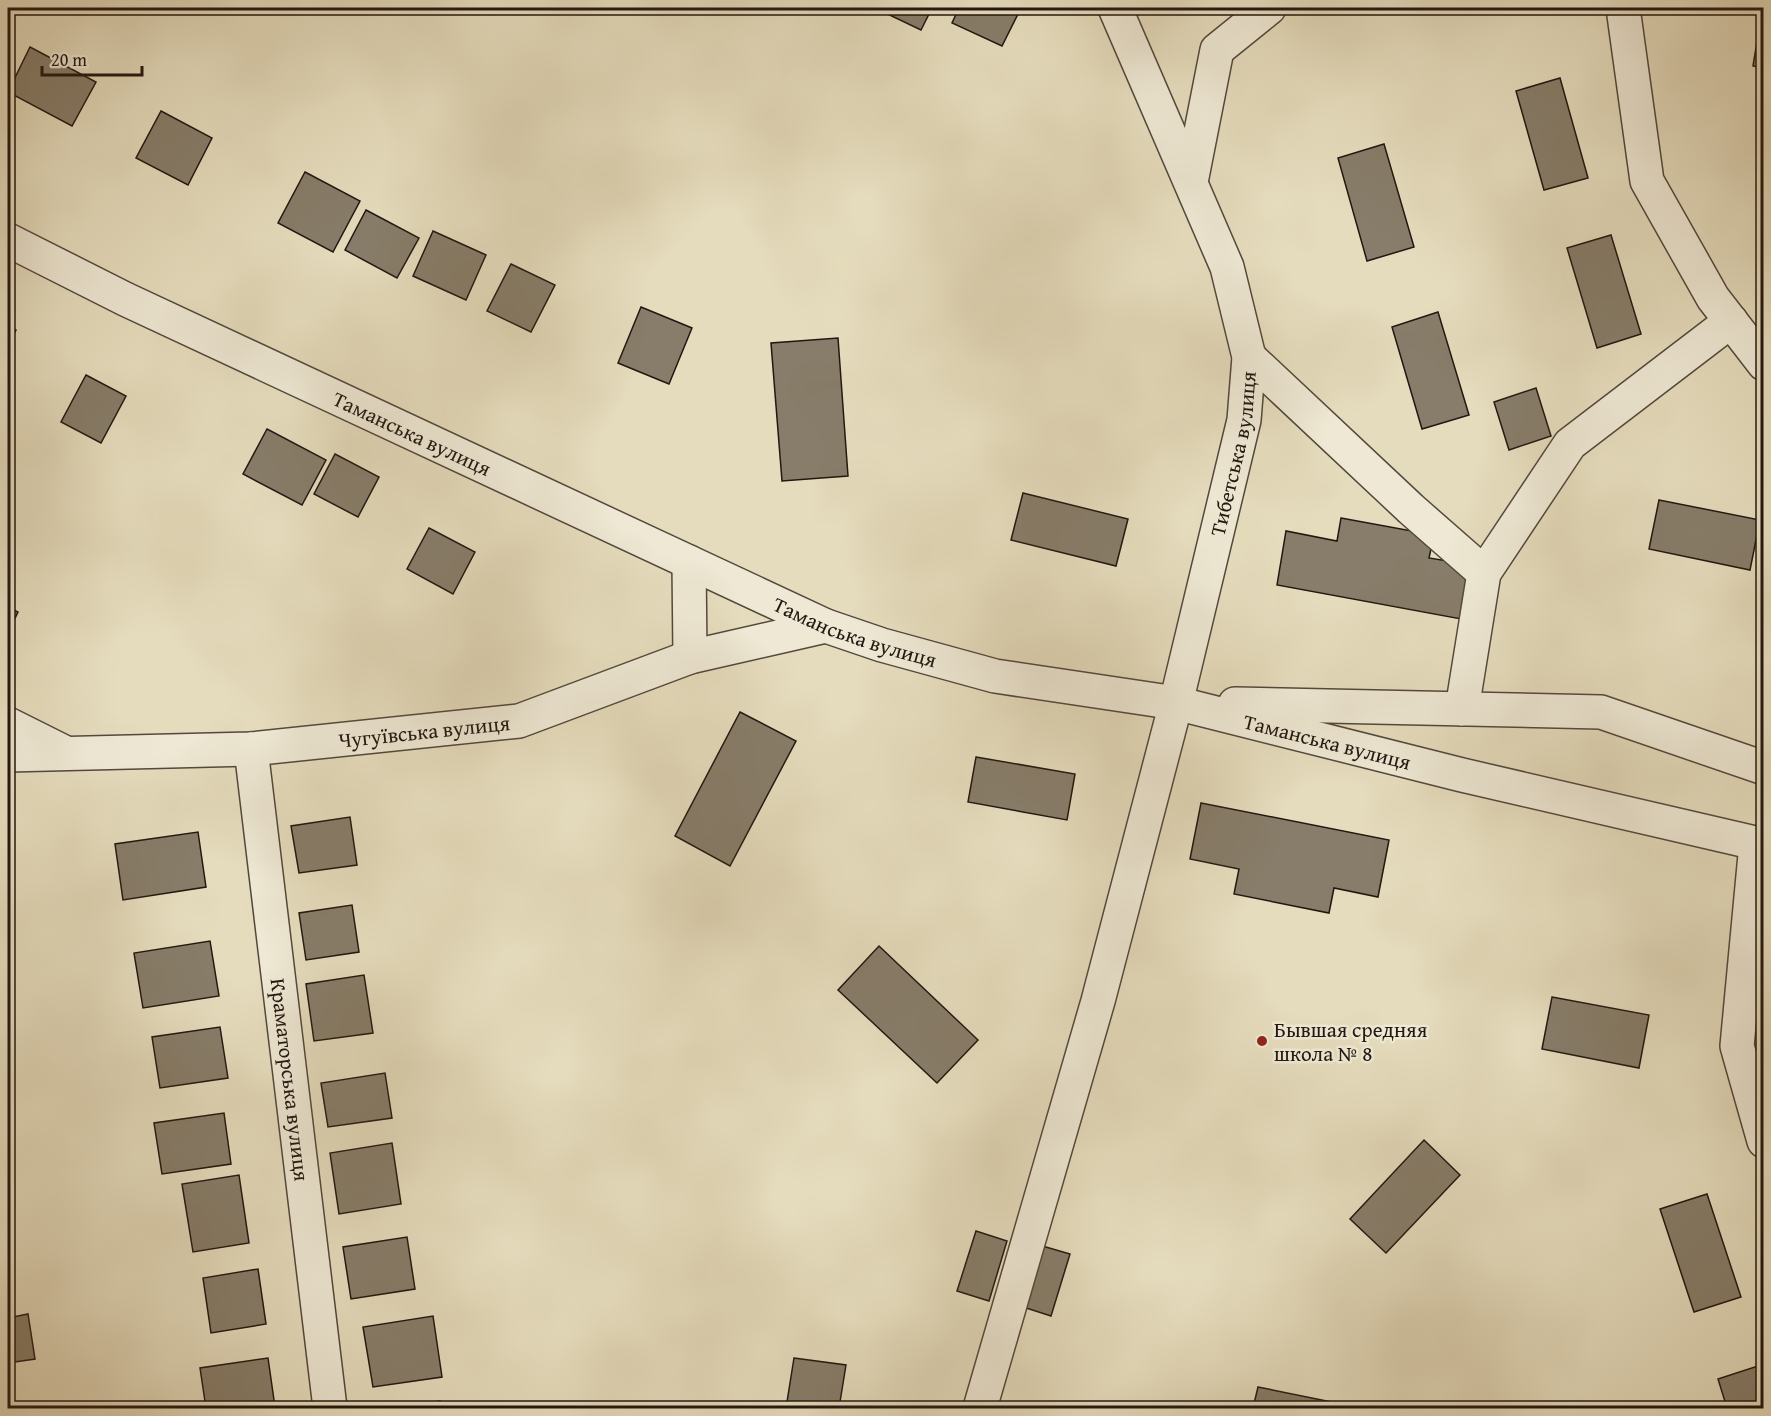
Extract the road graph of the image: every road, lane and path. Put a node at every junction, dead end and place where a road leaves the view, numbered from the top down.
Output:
1 (1115, 8) edge
2 (1269, 8) edge
3 (1623, 8) edge
4 (1191, 182) junction
5 (8, 240) edge
6 (1731, 321) junction
7 (1249, 357) junction
8 (1764, 364) edge
9 (689, 562) junction
10 (1484, 573) junction
11 (826, 626) junction
12 (690, 657) junction
13 (1176, 703) junction
14 (1462, 709) junction
15 (8, 723) edge
16 (251, 749) junction
17 (66, 754) junction
18 (8, 755) edge
19 (1764, 768) edge
20 (1760, 844) edge
21 (1764, 1141) edge
22 (330, 1408) edge
23 (980, 1408) edge

1 - 4 street, Тибетська вулиця
2 - 4 street
3 - 6 street
4 - 7 street, Тибетська вулиця
5 - 9 street, Таманська вулиця
6 - 8 street
6 - 10 street
7 - 10 street
7 - 13 street, Тибетська вулиця
9 - 11 street, Таманська вулиця
9 - 12 street
10 - 14 street
11 - 12 street, Чугуївська вулиця
11 - 13 street, Таманська вулиця
12 - 16 street, Чугуївська вулиця
13 - 14 street
13 - 20 street, Таманська вулиця
13 - 23 street, Тибетська вулиця
14 - 19 street
15 - 17 street
16 - 17 street, Чугуївська вулиця
16 - 22 street, Краматорська вулиця
17 - 18 street, Чугуївська вулиця
20 - 21 street

